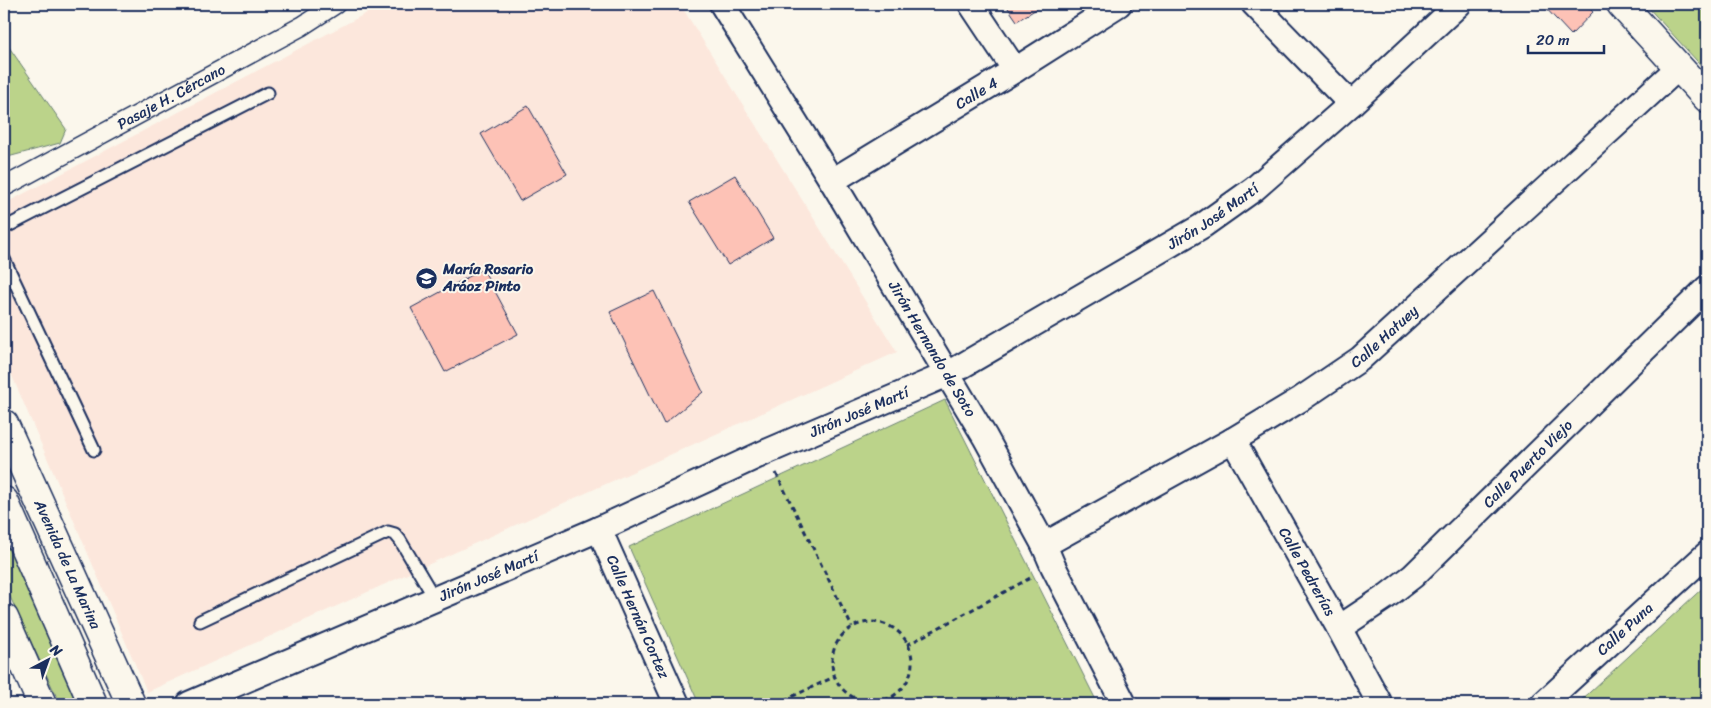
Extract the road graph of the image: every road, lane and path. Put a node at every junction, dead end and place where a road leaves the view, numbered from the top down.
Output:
1 (336, 4) edge
2 (722, 4) edge
3 (971, 4) edge
4 (1119, 4) edge
5 (1254, 4) edge
6 (1459, 4) edge
7 (1621, 4) edge
8 (1679, 67) junction
9 (1015, 70) junction
10 (268, 93) dead end
11 (1707, 98) edge
12 (1351, 104) junction
13 (832, 181) junction
14 (4, 187) edge
15 (4, 228) edge
16 (4, 260) edge
17 (1707, 288) edge
18 (948, 374) junction
19 (4, 424) edge
20 (1233, 440) junction
21 (94, 450) dead end
22 (766, 452) junction
23 (4, 501) edge
24 (599, 529) junction
25 (1707, 554) edge
26 (1048, 556) junction
27 (435, 599) junction
28 (4, 618) edge
29 (200, 621) dead end
30 (852, 627) junction
31 (1339, 628) junction
32 (907, 644) junction
33 (834, 677) junction
34 (893, 696) junction
35 (42, 704) edge
36 (93, 704) edge
37 (131, 704) edge
38 (189, 704) edge
39 (676, 704) edge
40 (776, 704) edge
41 (896, 704) edge
42 (1124, 704) edge
43 (1380, 704) edge
44 (1543, 704) edge

1 - 14 street, Pasaje H. Cércano
2 - 13 street, Jirón Hernando de Soto
3 - 9 street
4 - 9 street, Calle 4
5 - 12 street
6 - 12 street, Jirón José Martí
7 - 8 main road
8 - 11 main road
8 - 20 street, Calle Hatuey
9 - 13 street, Calle 4
10 - 15 lane
12 - 18 street, Jirón José Martí
13 - 18 street, Jirón Hernando de Soto
16 - 21 lane
17 - 31 street, Calle Puerto Viejo
18 - 22 street, Jirón José Martí
18 - 26 street, Jirón Hernando de Soto
19 - 37 main road, Avenida de La Marina
20 - 26 street, Calle Hatuey
20 - 31 street, Calle Pedrerías
22 - 24 street, Jirón José Martí
22 - 30 path
23 - 36 main road
24 - 27 street, Jirón José Martí
24 - 39 street, Calle Hernán Cortez
25 - 44 street, Calle Puna
26 - 32 path
26 - 42 street, Jirón Hernando de Soto
27 - 29 lane
27 - 38 street, Jirón José Martí
28 - 35 main road
30 - 32 path
30 - 33 path
31 - 43 street, Calle Pedrerías
32 - 34 path
33 - 34 path
33 - 40 path
34 - 41 path

